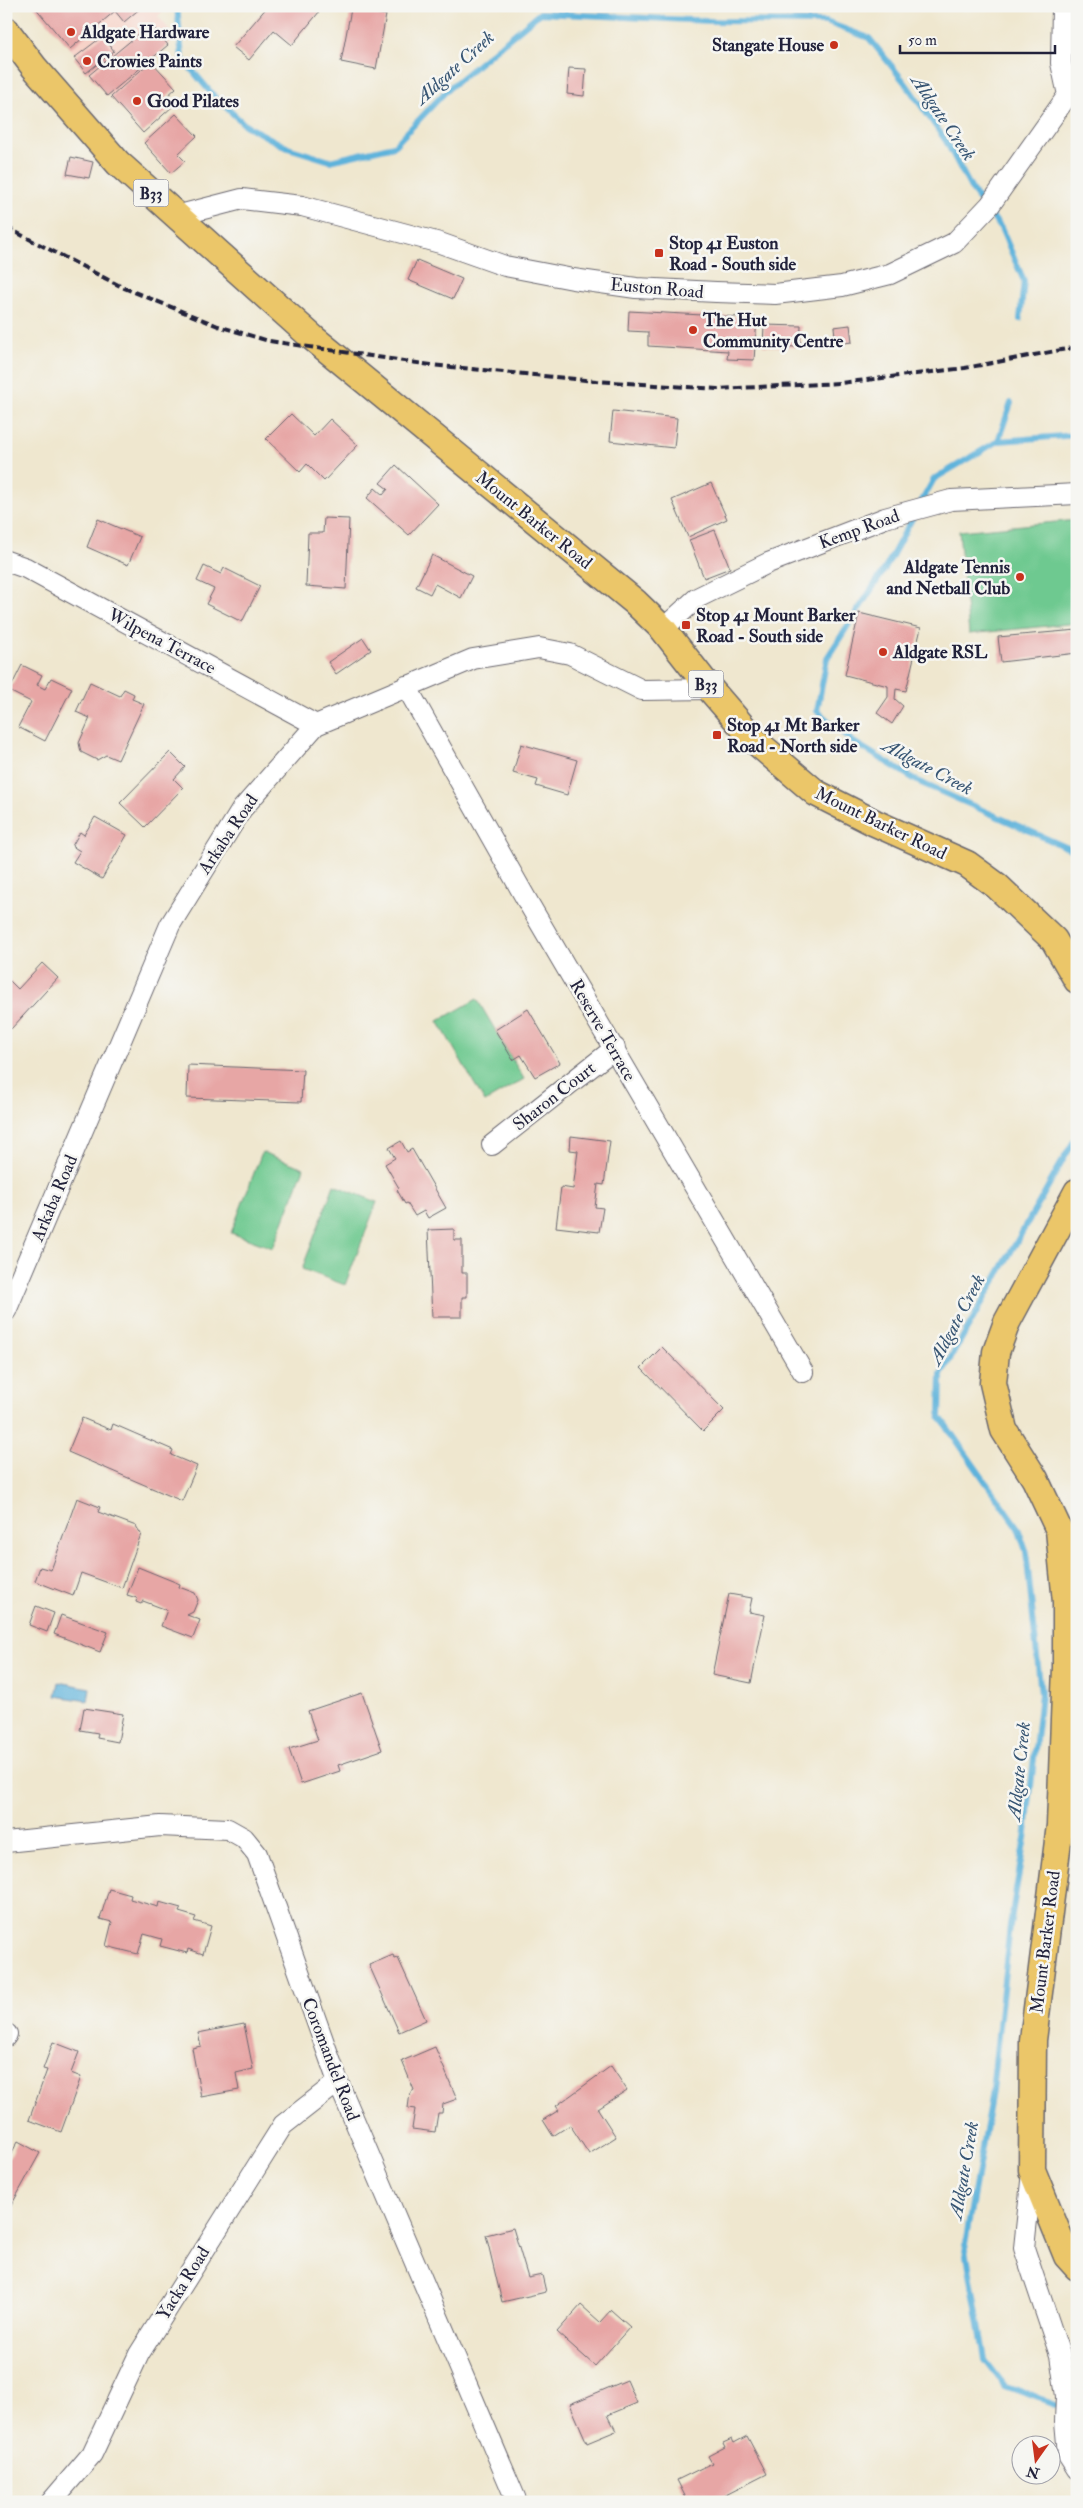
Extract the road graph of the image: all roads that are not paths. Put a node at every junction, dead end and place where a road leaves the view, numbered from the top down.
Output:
1 (1062, 6) edge
2 (6, 30) edge
3 (1073, 94) edge
4 (176, 216) junction
5 (1077, 494) edge
6 (6, 561) edge
7 (663, 629) junction
8 (406, 686) junction
9 (710, 689) junction
10 (316, 725) junction
11 (1077, 980) edge
12 (615, 1048) junction
13 (492, 1145) dead end
14 (1077, 1192) edge
15 (6, 1311) edge
16 (803, 1372) dead end
17 (6, 1842) edge
18 (338, 2082) junction
19 (1032, 2170) junction
20 (1077, 2267) edge
21 (1077, 2469) edge
22 (52, 2502) edge
23 (517, 2502) edge

1 - 3 street
2 - 4 main road, Mount Barker Road / B33
3 - 4 street, Euston Road
4 - 7 main road, Mount Barker Road / B33
5 - 7 street, Kemp Road
6 - 10 street, Wilpena Terrace
7 - 9 main road, Mount Barker Road / B33
8 - 9 street, Arkaba Road
8 - 10 street, Arkaba Road
8 - 12 street, Reserve Terrace
9 - 11 main road, Mount Barker Road / B33
10 - 15 street, Arkaba Road
12 - 13 street, Sharon Court
12 - 16 street, Reserve Terrace
14 - 19 main road, Mount Barker Road
17 - 18 street, Coromandel Road
18 - 22 street, Yacka Road
18 - 23 street, Coromandel Road
19 - 20 main road, Mount Barker Road
19 - 21 street

